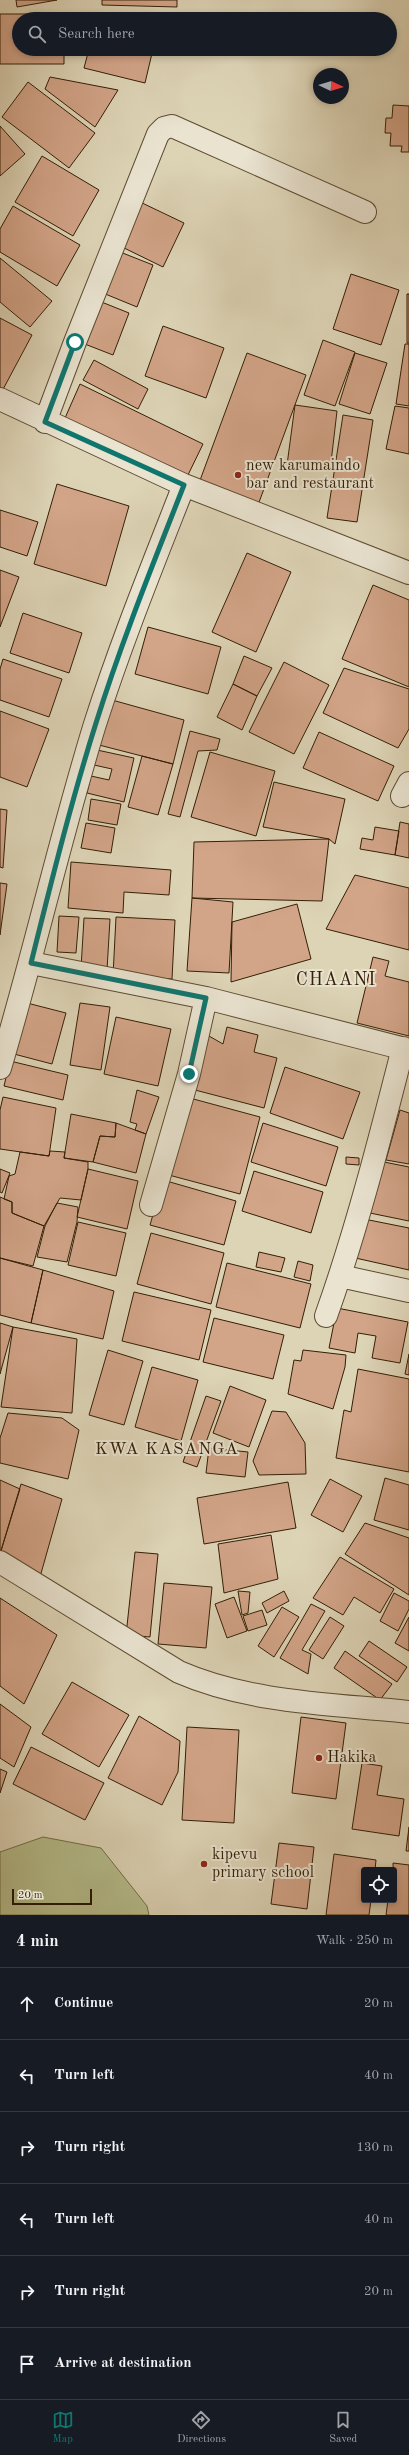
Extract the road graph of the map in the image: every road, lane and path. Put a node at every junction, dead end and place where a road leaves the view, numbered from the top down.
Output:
1 (365, 212) dead end
2 (0, 399) edge
3 (45, 422) junction
4 (184, 485) junction
5 (409, 573) edge
6 (31, 963) junction
7 (206, 998) junction
8 (406, 1049) edge
9 (0, 1068) edge
10 (151, 1205) dead end
11 (340, 1276) junction
12 (409, 1291) edge
13 (326, 1316) dead end
14 (0, 1562) edge
15 (409, 1712) edge

1 - 3 street
2 - 3 street
3 - 4 street
4 - 5 street
4 - 6 street
6 - 7 street
6 - 9 street
7 - 8 street
7 - 10 street
8 - 11 street
11 - 12 street
11 - 13 street
14 - 15 street

